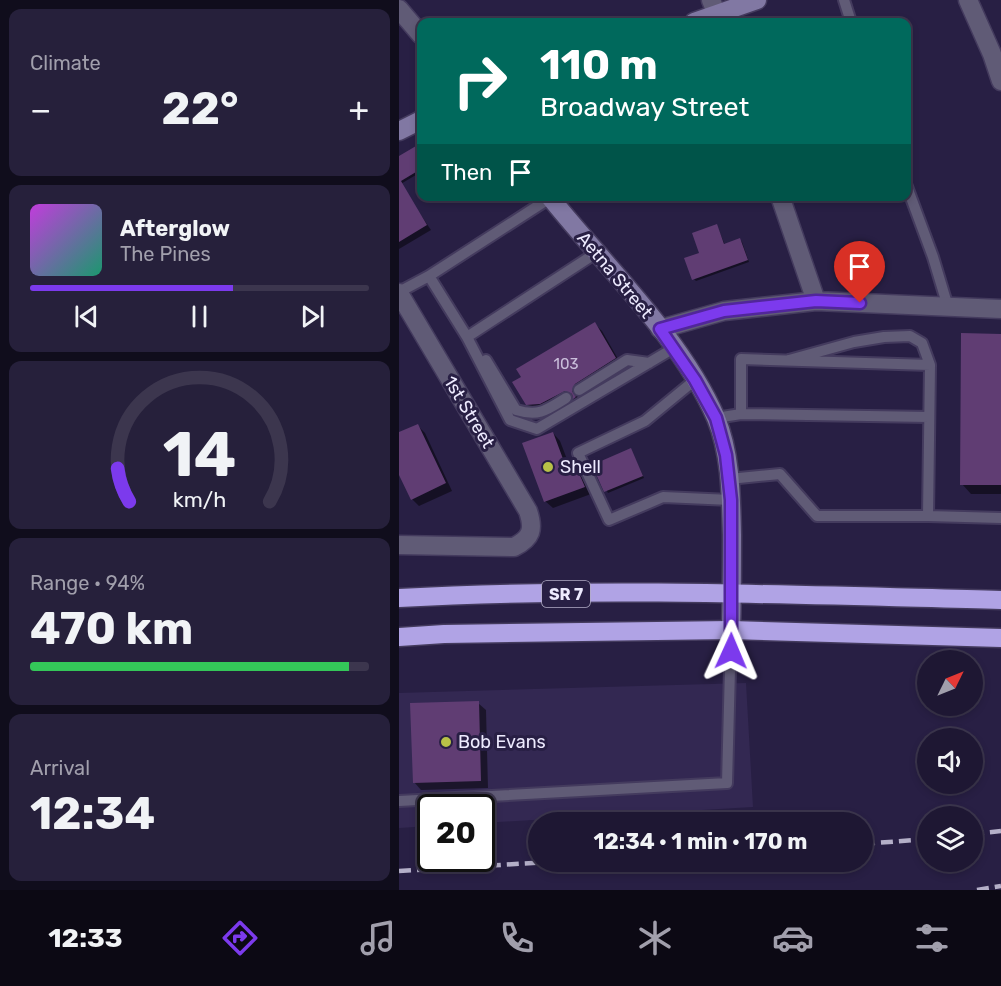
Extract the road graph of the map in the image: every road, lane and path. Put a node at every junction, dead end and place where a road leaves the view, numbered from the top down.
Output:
1 (757, 0) edge
2 (844, 0) edge
3 (968, 0) edge
4 (399, 9) edge
5 (716, 12) edge
6 (850, 18) edge
7 (417, 30) edge
8 (996, 53) edge
9 (1001, 81) edge
10 (417, 122) edge
11 (399, 131) edge
12 (911, 198) edge
13 (543, 201) edge
14 (552, 201) edge
15 (782, 201) edge
16 (596, 252) junction
17 (429, 276) junction
18 (399, 292) edge
19 (816, 301) junction
20 (948, 307) junction
21 (1001, 309) edge
22 (660, 329) junction
23 (467, 337) junction
24 (674, 348) junction
25 (477, 356) junction
26 (789, 360) junction
27 (649, 363) junction
28 (930, 365) junction
29 (695, 380) junction
30 (579, 390) dead end
31 (566, 398) dead end
32 (741, 414) junction
33 (929, 417) junction
34 (716, 418) junction
35 (729, 478) junction
36 (731, 500) junction
37 (928, 516) junction
38 (1001, 518) edge
39 (399, 545) edge
40 (732, 593) junction
41 (399, 598) edge
42 (1001, 600) edge
43 (731, 630) junction
44 (399, 637) edge
45 (1001, 638) edge
46 (399, 801) edge

1 - 5 street
2 - 6 lane
3 - 8 street
4 - 7 street
8 - 9 street
10 - 11 street
12 - 20 lane
13 - 17 lane
14 - 16 street, Aetna Street
15 - 19 street
16 - 22 street, Aetna Street
16 - 23 lane
17 - 18 lane
17 - 23 lane
18 - 39 street, 1st Street
19 - 20 street
19 - 22 street
20 - 21 street
22 - 24 street, Aetna Street
23 - 25 lane
24 - 27 lane
24 - 29 street, Aetna Street
25 - 27 lane
25 - 31 lane
26 - 28 lane
26 - 28 lane
26 - 32 lane
27 - 30 lane
28 - 33 lane
29 - 34 street, Aetna Street
29 - 36 lane
32 - 33 lane
32 - 34 lane
33 - 37 lane
34 - 35 street, Aetna Street
35 - 36 street, Aetna Street
35 - 37 lane
36 - 40 street, Aetna Street
37 - 38 lane
40 - 41 highway, SR 7
40 - 42 highway, SR 7
40 - 43 street, Aetna Street
43 - 44 highway, SR 7
43 - 45 highway, SR 7
43 - 46 lane

